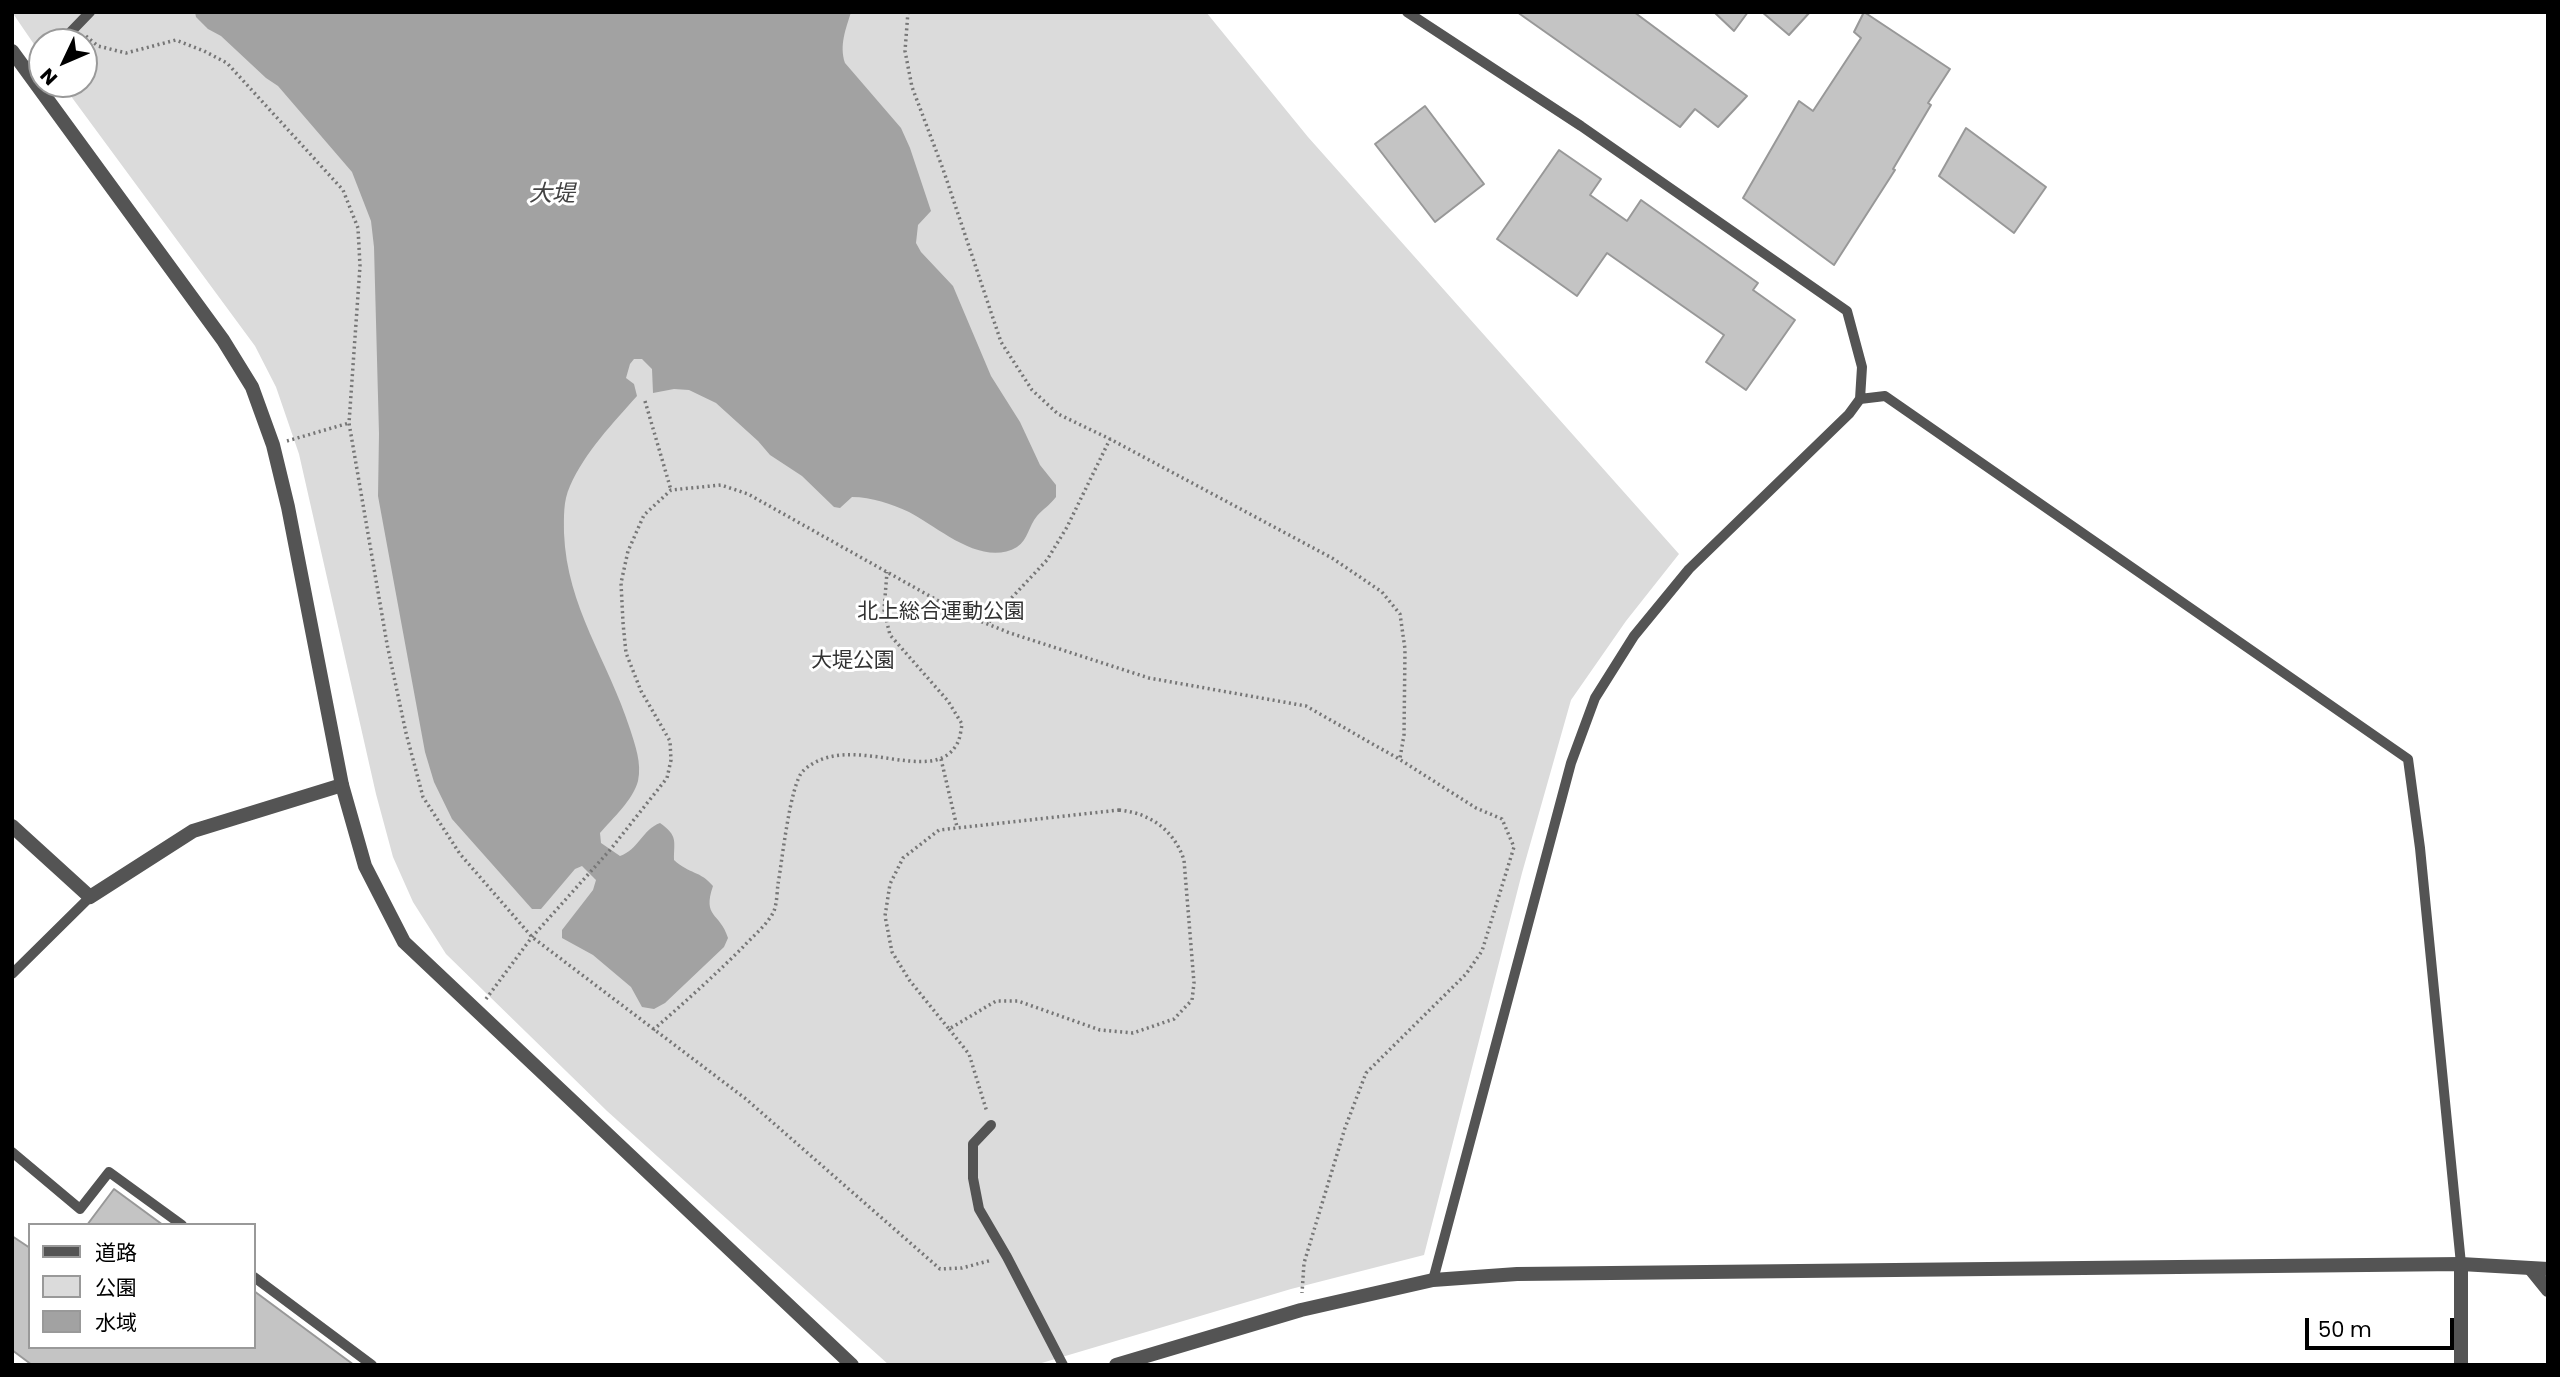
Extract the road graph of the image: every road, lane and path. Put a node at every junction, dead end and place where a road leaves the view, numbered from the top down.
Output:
1 (90, 12) edge
2 (908, 12) edge
3 (1407, 12) edge
4 (76, 27) joint
5 (12, 51) edge
6 (28, 73) edge
7 (46, 98) edge
8 (1860, 399) junction
9 (645, 401) dead end
10 (349, 423) junction
11 (1110, 439) junction
12 (273, 445) junction
13 (671, 490) junction
14 (887, 572) junction
15 (988, 623) junction
16 (941, 759) junction
17 (1399, 759) junction
18 (342, 785) junction
19 (957, 827) junction
20 (15, 835) edge
21 (90, 897) junction
22 (533, 937) junction
23 (12, 974) edge
24 (477, 1012) junction
25 (949, 1029) junction
26 (653, 1030) junction
27 (991, 1125) joint
28 (12, 1152) edge
29 (179, 1223) edge
30 (1007, 1257) junction
31 (2462, 1264) junction
32 (2531, 1269) junction
33 (2548, 1269) edge
34 (256, 1278) edge
35 (1433, 1280) junction
36 (2548, 1290) edge
37 (1301, 1310) junction
38 (372, 1365) edge
39 (852, 1365) edge
40 (1063, 1365) edge
41 (1116, 1365) edge
42 (2461, 1365) edge

1 - 4 lane
2 - 11 path
3 - 8 lane
4 - 10 path
5 - 6 street
7 - 12 street
8 - 31 lane
8 - 35 lane
9 - 13 path
10 - 12 path
10 - 22 path
11 - 15 path
11 - 17 path
12 - 18 street
13 - 14 path
13 - 22 path
14 - 15 path
14 - 16 path
15 - 17 path
16 - 19 path
16 - 26 path
17 - 37 path
18 - 21 street
18 - 24 street
19 - 25 path
19 - 25 path
20 - 21 street
21 - 23 lane
22 - 24 path
22 - 26 path
24 - 39 street
25 - 27 path
26 - 30 path
27 - 30 lane
28 - 29 lane
30 - 40 lane
31 - 32 street
31 - 35 street
31 - 42 street
32 - 33 street
32 - 36 street
34 - 38 lane
35 - 37 street
37 - 41 street

